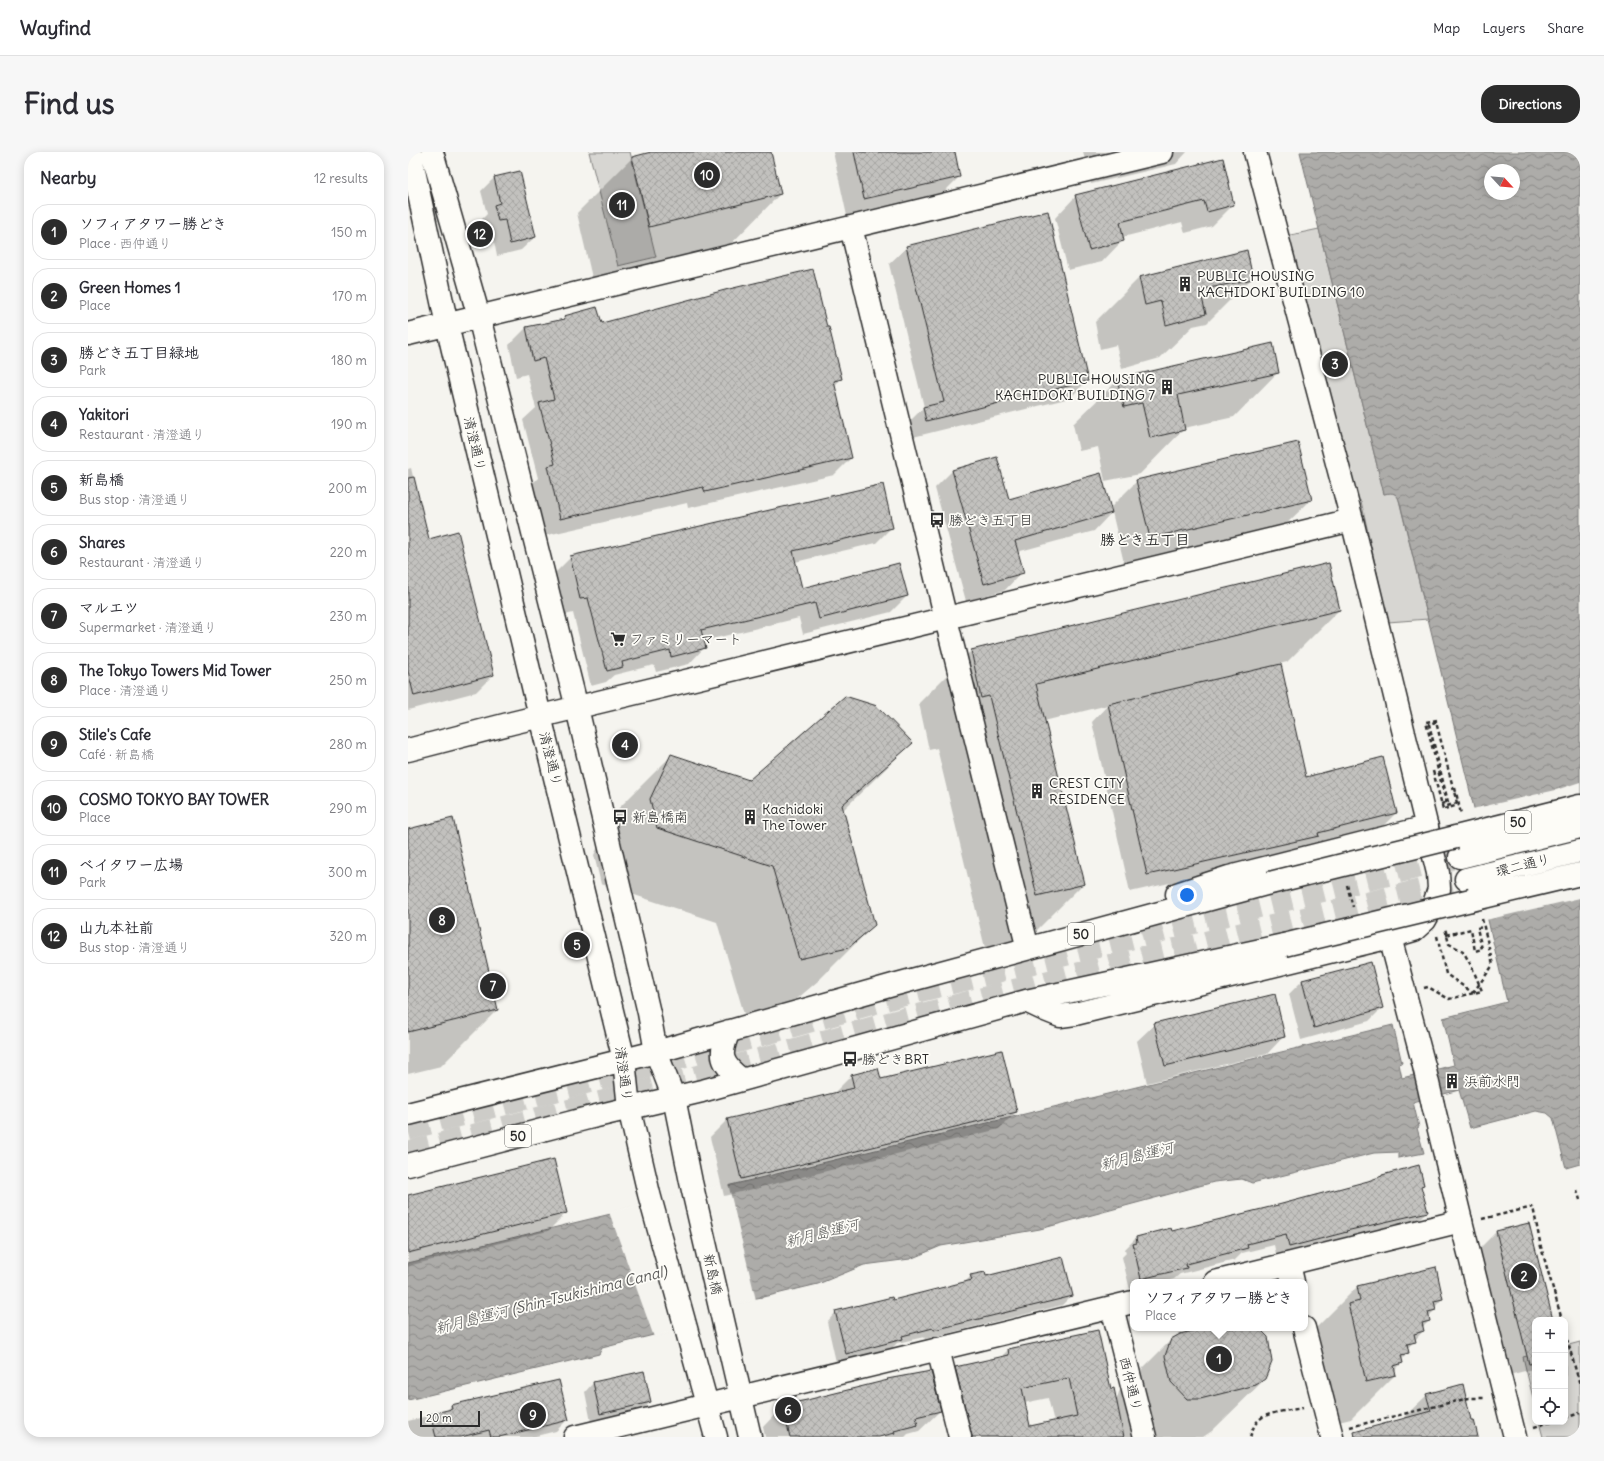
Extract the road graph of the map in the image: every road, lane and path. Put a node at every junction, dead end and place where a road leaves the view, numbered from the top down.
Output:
1 (410, 152) edge
2 (432, 152) edge
3 (1162, 152) edge
4 (1255, 152) edge
5 (851, 227) junction
6 (479, 317) junction
7 (447, 325) junction
8 (408, 334) edge
9 (1352, 520) junction
10 (946, 619) junction
11 (576, 708) junction
12 (540, 716) junction
13 (408, 750) edge
14 (1433, 771) dead end
15 (1447, 798) dead end
16 (1459, 805) junction
17 (1580, 806) edge
18 (1463, 818) dead end
19 (1427, 827) junction
20 (1580, 827) edge
21 (1338, 848) junction
22 (1580, 851) edge
23 (1460, 857) tunnel mouth
24 (1580, 874) edge
25 (1466, 879) tunnel mouth
26 (1353, 908) dead end
27 (1443, 922) dead end
28 (1446, 935) junction
29 (1390, 937) junction
30 (1026, 941) junction
31 (1439, 945) dead end
32 (893, 985) junction
33 (1420, 990) dead end
34 (1026, 1001) junction
35 (729, 1031) junction
36 (656, 1052) junction
37 (624, 1060) junction
38 (740, 1080) junction
39 (674, 1098) junction
40 (629, 1108) junction
41 (408, 1114) edge
42 (408, 1165) edge
43 (1577, 1190) dead end
44 (1580, 1200) edge
45 (1482, 1219) dead end
46 (1460, 1221) junction
47 (1291, 1273) edge
48 (1240, 1279) edge
49 (1123, 1304) edge
50 (1561, 1317) edge
51 (1305, 1331) edge
52 (1568, 1343) edge
53 (938, 1349) junction
54 (1580, 1385) edge
55 (742, 1396) junction
56 (1490, 1397) dead end
57 (708, 1404) junction
58 (1310, 1406) dead end
59 (1580, 1413) edge
60 (1568, 1417) edge
61 (1543, 1425) edge
62 (1340, 1432) edge
63 (1523, 1433) edge
64 (575, 1437) edge
65 (716, 1437) edge
66 (750, 1437) edge
67 (960, 1437) edge
68 (1145, 1437) edge
69 (1250, 1437) edge

1 - 7 street, 清澄通り
2 - 6 street
3 - 5 street
4 - 9 street
5 - 6 street
5 - 10 street
6 - 7 street
6 - 11 street
7 - 8 street
7 - 12 street, 清澄通り
9 - 10 street
9 - 19 street
10 - 11 street
10 - 30 street
11 - 12 street
11 - 36 street
12 - 13 street
12 - 37 street, 清澄通り
14 - 16 path, bridge
15 - 16 path, bridge
16 - 18 path
17 - 32 street, 50, bridge
19 - 21 street
19 - 29 street
20 - 23 street, 環二通り / 50
21 - 26 path
21 - 30 street
22 - 25 street, 環二通り
24 - 34 street, 50, bridge
27 - 28 path
28 - 31 path, bridge
28 - 33 path
29 - 34 street
29 - 46 street, bridge
30 - 32 street
32 - 35 street, 50
34 - 38 street, 50
35 - 36 street, 50
35 - 38 street
36 - 37 street, 50
36 - 39 street
37 - 40 street, 清澄通り
37 - 41 street, 50
38 - 39 street, 50
39 - 40 street, 50
39 - 55 street, 新島橋
40 - 42 street, 50
40 - 57 street, 清澄通り
43 - 44 path
45 - 50 path
46 - 47 street
46 - 63 street
47 - 48 street
49 - 53 street
49 - 68 street, 西仲通り
51 - 62 street
52 - 54 path
53 - 55 street
53 - 67 street
55 - 57 street
55 - 66 street
56 - 62 path
57 - 64 street
57 - 65 street
58 - 69 path
59 - 60 path
61 - 63 path

